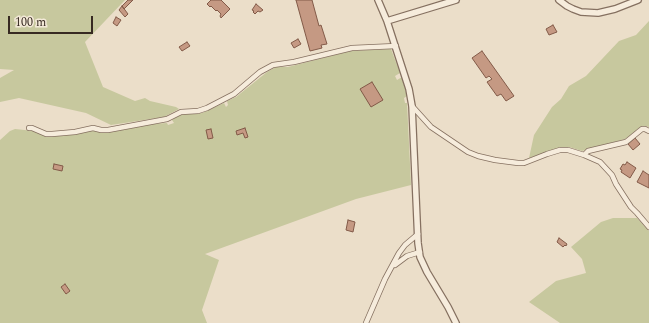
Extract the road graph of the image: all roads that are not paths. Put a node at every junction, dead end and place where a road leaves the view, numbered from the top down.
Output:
1 (378, 0) edge
2 (456, 0) edge
3 (559, 0) edge
4 (638, 0) edge
5 (387, 21) junction
6 (396, 46) junction
7 (412, 106) junction
8 (29, 128) dead end
9 (649, 131) edge
10 (584, 155) junction
11 (649, 227) edge
12 (418, 234) junction
13 (420, 252) junction
14 (392, 267) junction
15 (366, 323) edge
16 (456, 323) edge

1 - 5 street
2 - 5 street
3 - 4 street
5 - 6 street
6 - 7 street
6 - 8 street
7 - 10 street
7 - 12 street
9 - 10 street
10 - 11 street
12 - 13 street
12 - 14 street
13 - 14 street
13 - 16 street
14 - 15 street

